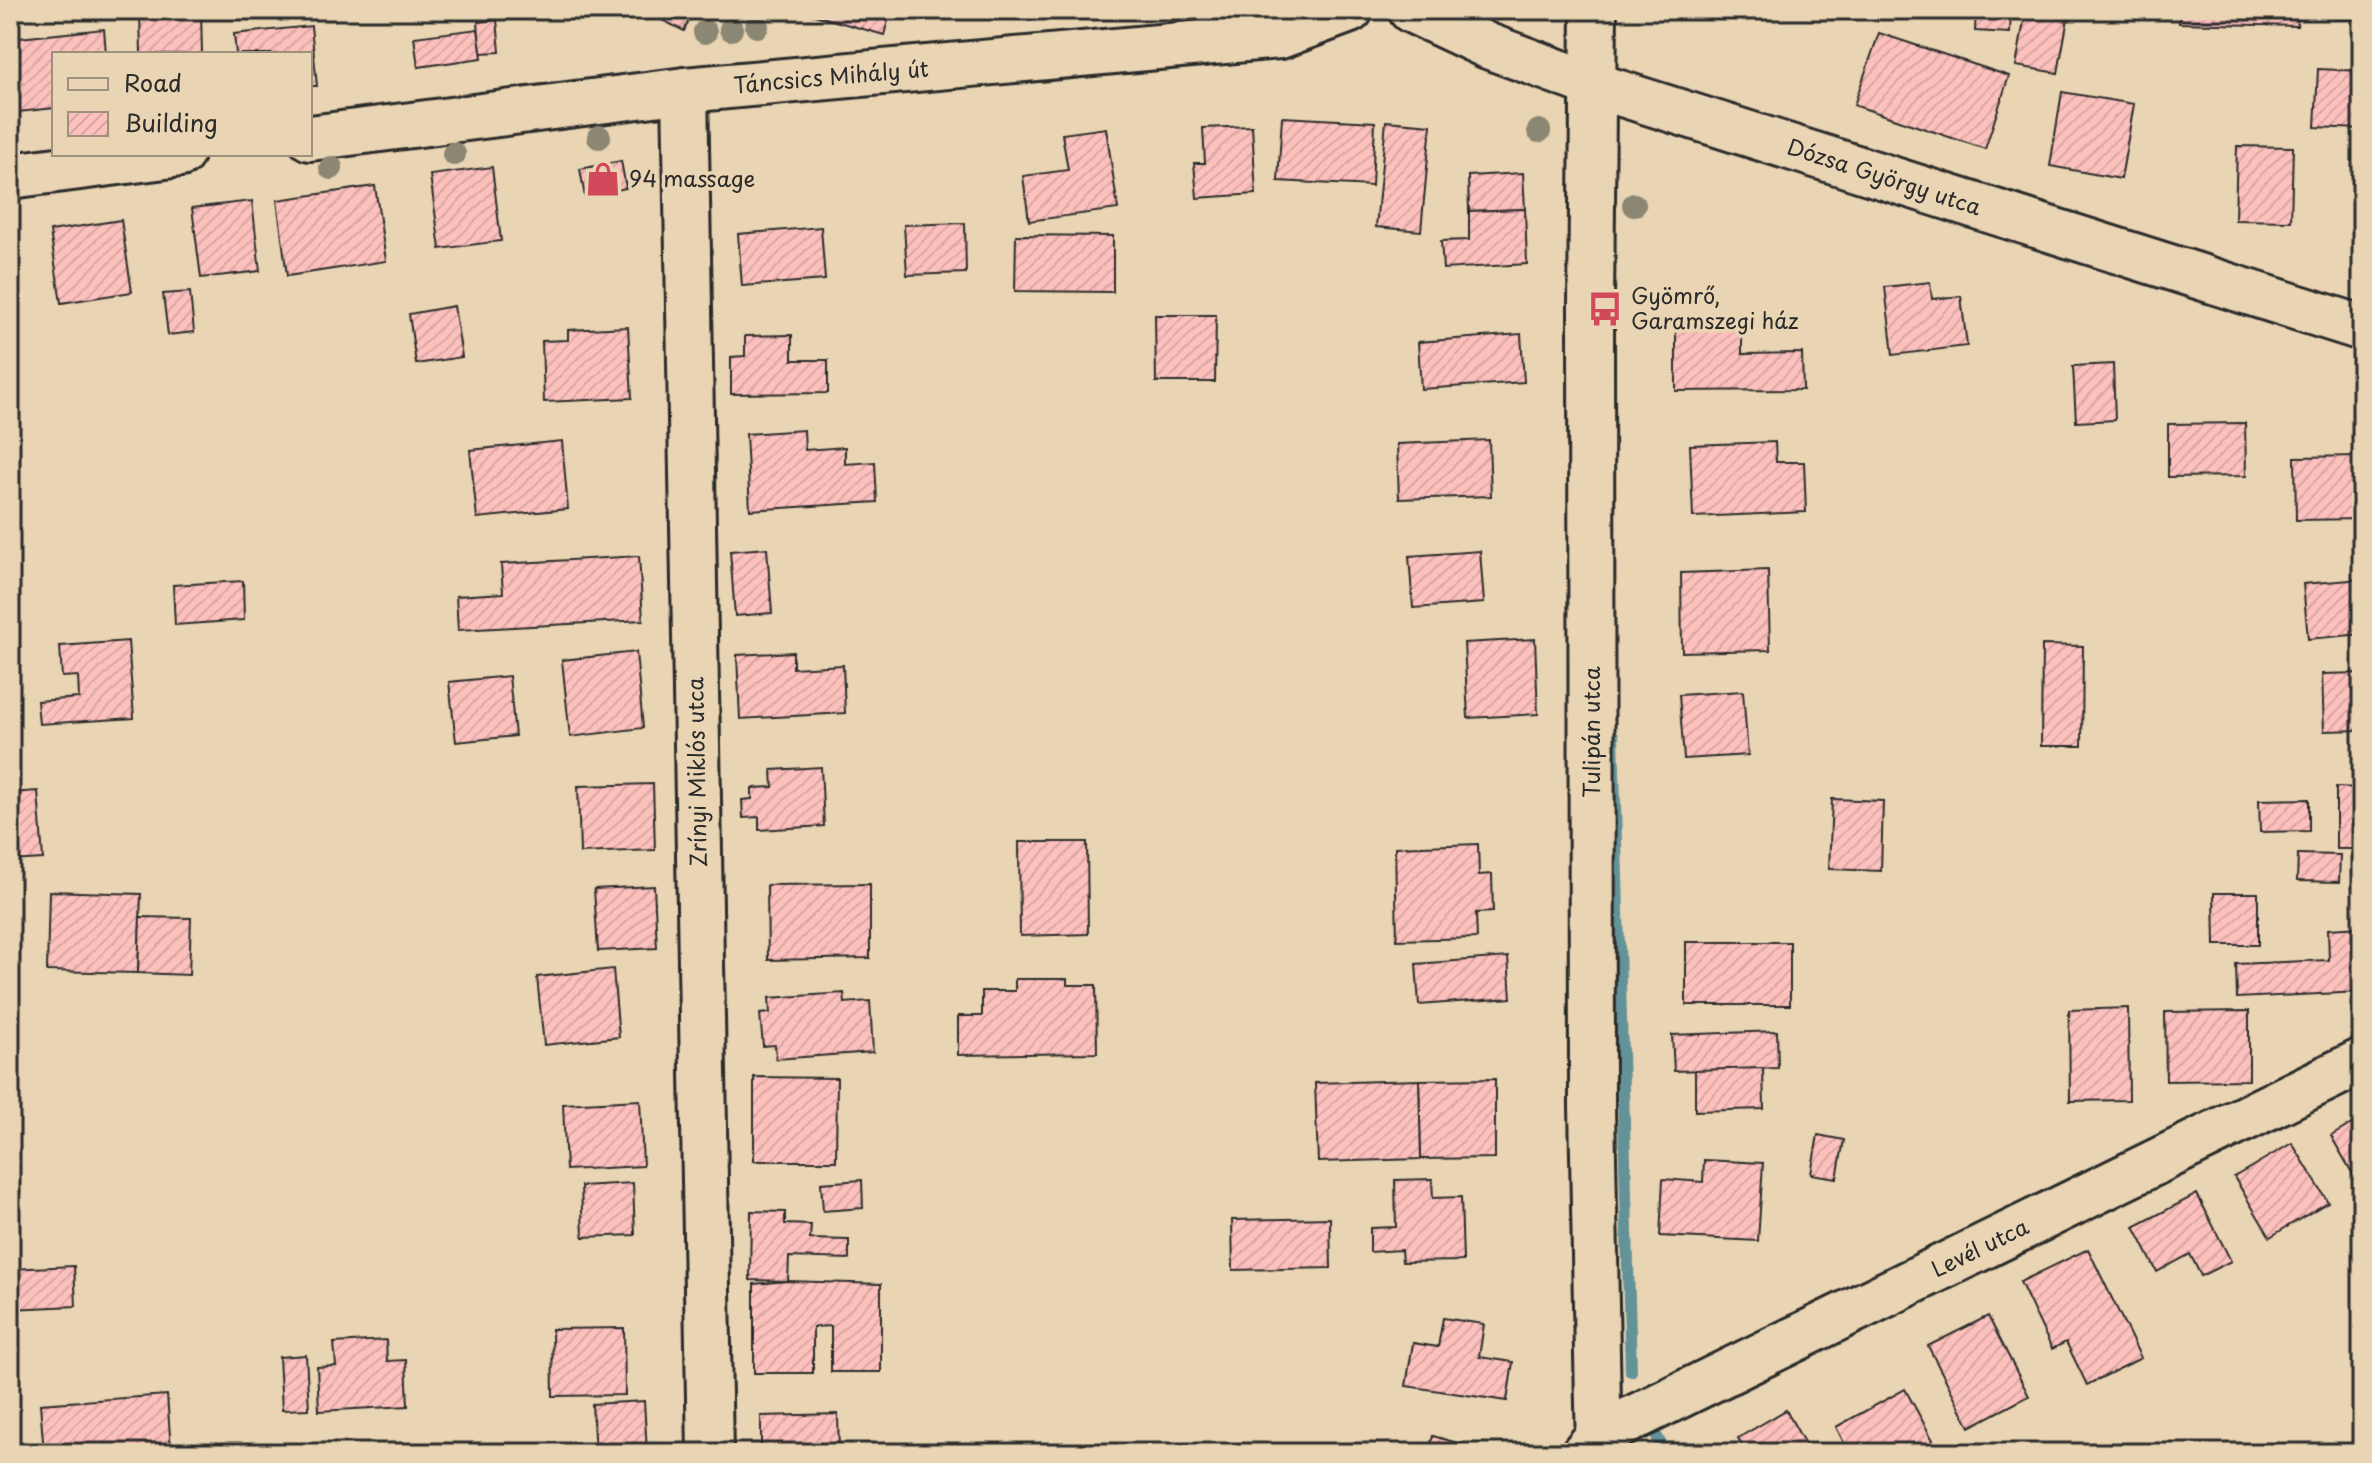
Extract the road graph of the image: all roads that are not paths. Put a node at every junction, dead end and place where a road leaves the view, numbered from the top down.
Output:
1 (1350, 10) edge
2 (1411, 10) edge
3 (1594, 10) edge
4 (1594, 85) junction
5 (685, 90) junction
6 (312, 138) edge
7 (165, 156) edge
8 (10, 176) edge
9 (2362, 328) edge
10 (2362, 1061) edge
11 (1594, 1447) edge
12 (710, 1453) edge

1 - 5 street, Táncsics Mihály út
2 - 4 street, Dózsa György utca
3 - 4 street, Tulipán utca
4 - 9 street, Dózsa György utca
4 - 11 street, Tulipán utca
5 - 6 street, Táncsics Mihály út
5 - 12 street, Zrínyi Miklós utca
7 - 8 street
10 - 11 street, Levél utca

